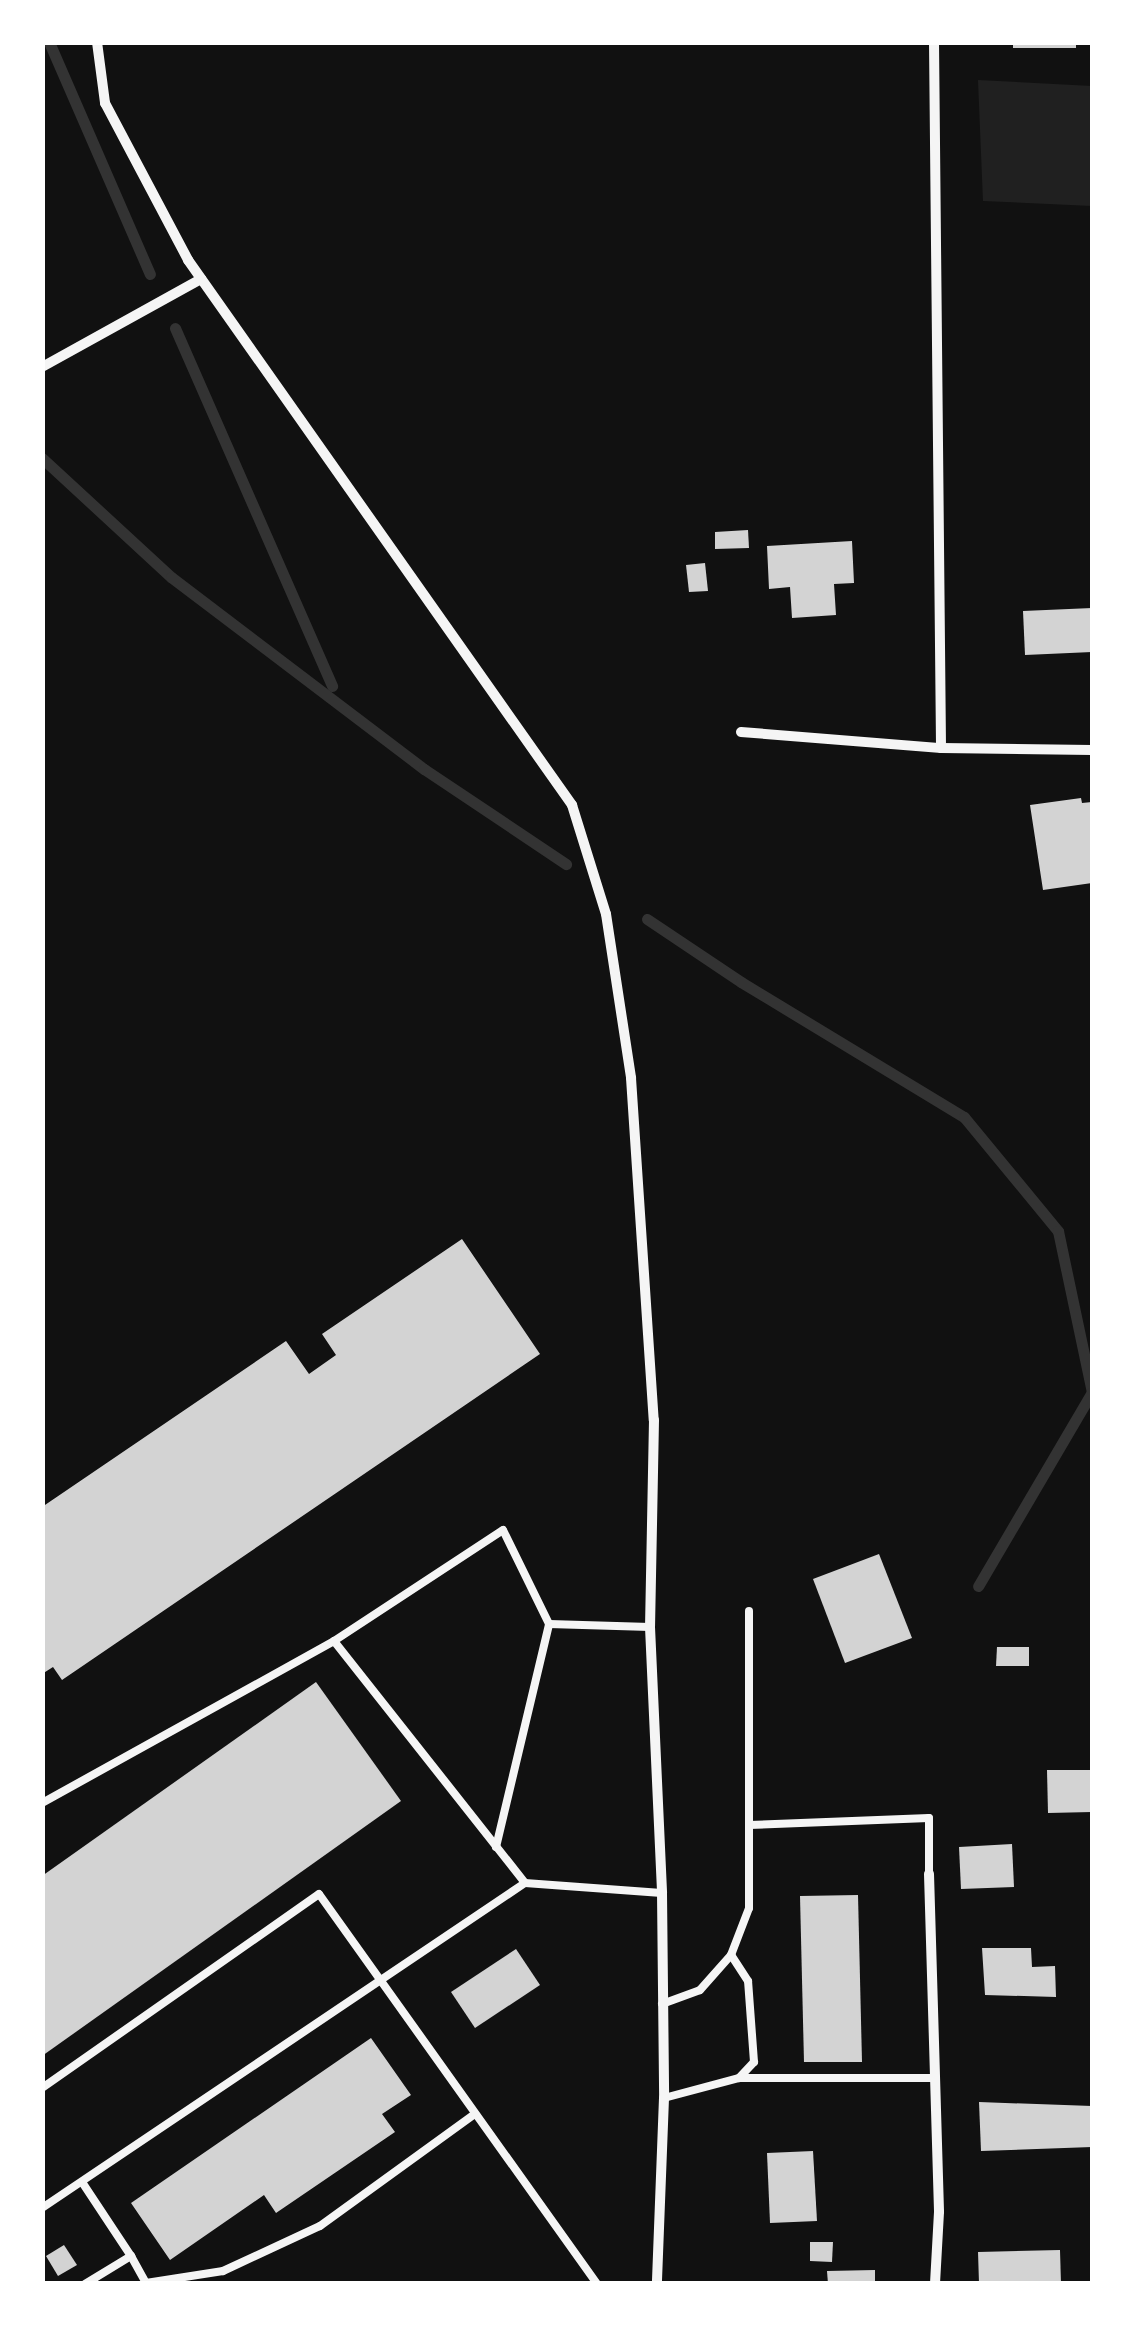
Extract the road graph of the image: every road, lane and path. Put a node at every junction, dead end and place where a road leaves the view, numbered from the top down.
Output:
1 (97, 42) edge
2 (934, 42) edge
3 (201, 279) junction
4 (42, 367) edge
5 (741, 732) dead end
6 (942, 748) junction
7 (1092, 750) edge
8 (748, 1610) dead end
9 (549, 1624) junction
10 (650, 1627) junction
11 (334, 1641) junction
12 (42, 1803) edge
13 (749, 1825) junction
14 (496, 1846) junction
15 (929, 1874) joint
16 (524, 1884) junction
17 (662, 1892) junction
18 (731, 1954) junction
19 (382, 1982) junction
20 (662, 2004) junction
21 (740, 2078) junction
22 (935, 2078) junction
23 (42, 2088) edge
24 (664, 2098) junction
25 (475, 2114) junction
26 (82, 2182) junction
27 (42, 2208) edge
28 (130, 2256) junction
29 (85, 2284) edge
30 (597, 2284) edge
31 (657, 2284) edge
32 (935, 2284) edge

1 - 3 street
2 - 6 street
3 - 4 street
3 - 10 street
5 - 6 street
6 - 7 street
8 - 13 lane
9 - 10 lane
9 - 11 lane
9 - 14 lane
10 - 17 street
11 - 12 lane
11 - 14 lane
13 - 15 lane
13 - 18 lane
14 - 16 lane
15 - 22 street
16 - 17 lane
16 - 19 lane
17 - 20 street
18 - 20 lane
18 - 21 lane
19 - 23 lane
19 - 25 lane
19 - 26 lane
20 - 24 street
21 - 22 lane
21 - 24 lane
22 - 32 street
24 - 31 street
25 - 28 lane
25 - 30 lane
26 - 27 lane
26 - 28 lane
28 - 29 lane

